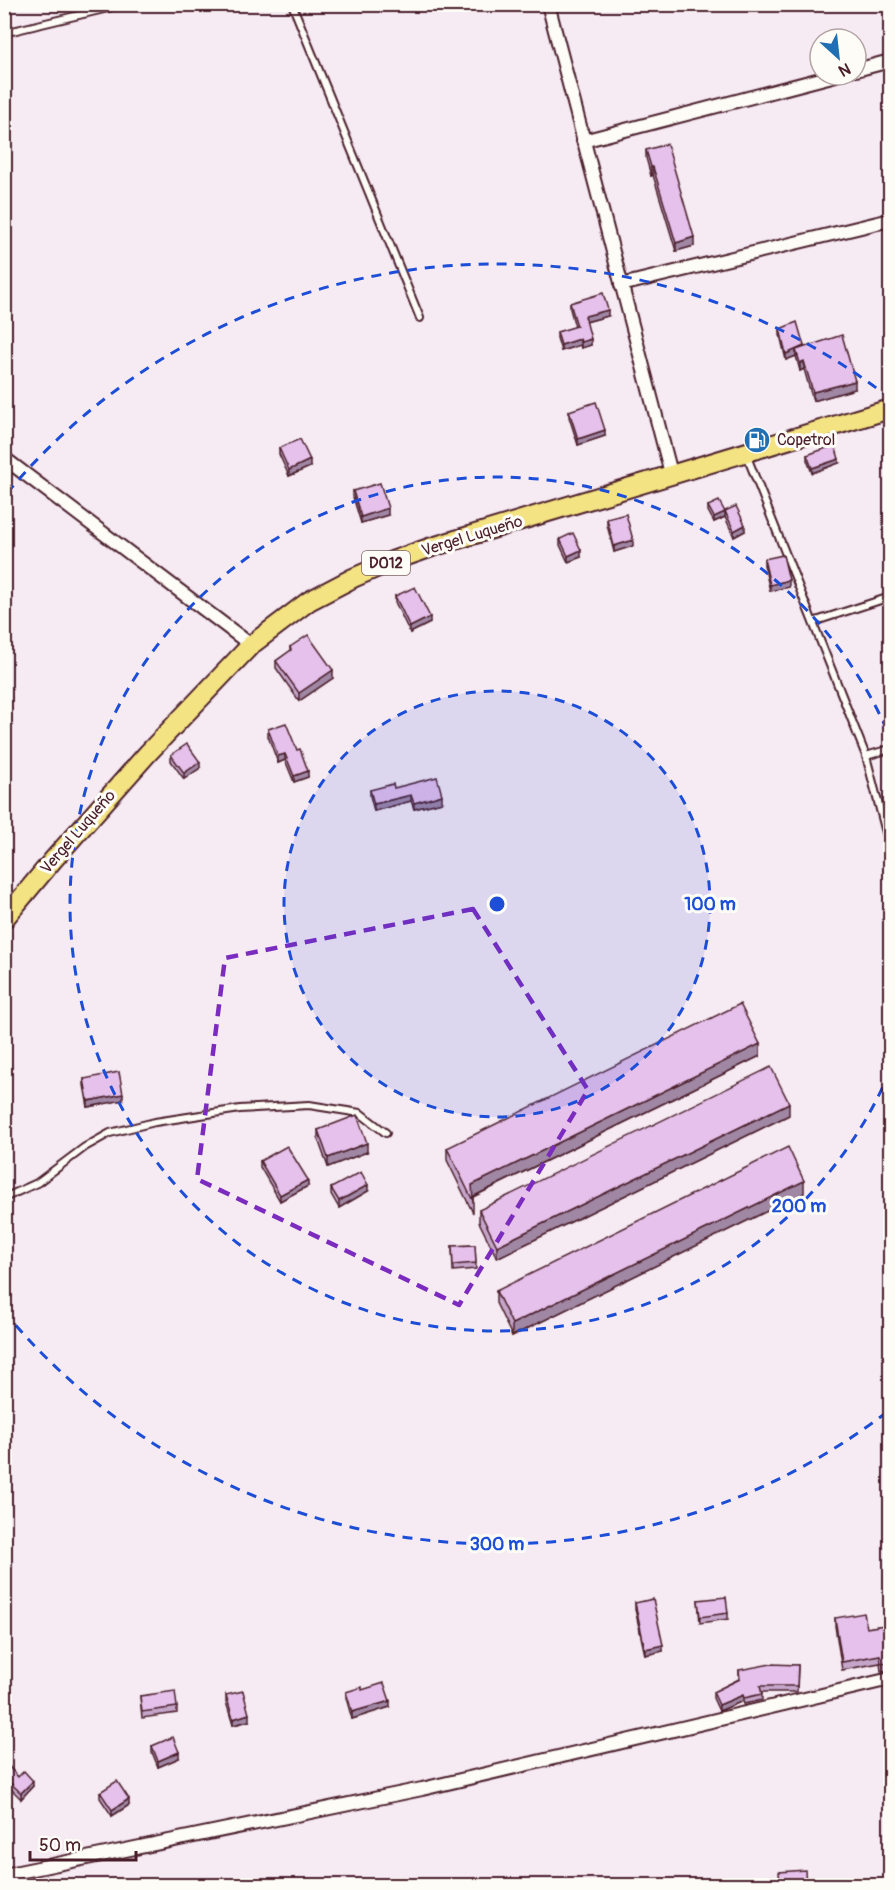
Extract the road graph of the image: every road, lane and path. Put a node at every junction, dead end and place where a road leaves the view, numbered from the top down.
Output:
1 (126, 4) edge
2 (292, 4) edge
3 (548, 4) edge
4 (4, 33) edge
5 (891, 61) edge
6 (868, 67) edge
7 (808, 82) edge
8 (583, 141) junction
9 (891, 220) edge
10 (621, 285) junction
11 (420, 318) dead end
12 (891, 410) edge
13 (746, 454) junction
14 (4, 458) edge
15 (672, 477) junction
16 (891, 597) edge
17 (813, 621) junction
18 (251, 645) junction
19 (891, 749) edge
20 (866, 756) junction
21 (891, 848) edge
22 (4, 919) edge
23 (386, 1133) dead end
24 (4, 1198) edge
25 (891, 1679) edge
26 (4, 1875) edge

1 - 4 lane
2 - 11 lane
3 - 8 street
5 - 6 street
7 - 8 street
8 - 10 street
9 - 10 street
10 - 15 street
12 - 13 main road, Vergel Luqueño / D012
13 - 15 main road, Vergel Luqueño / D012
13 - 17 lane
14 - 18 street
15 - 18 main road, Vergel Luqueño / D012
16 - 17 lane
17 - 20 lane
18 - 22 main road, Vergel Luqueño / D012
19 - 20 lane
20 - 21 lane
23 - 24 lane
25 - 26 street

